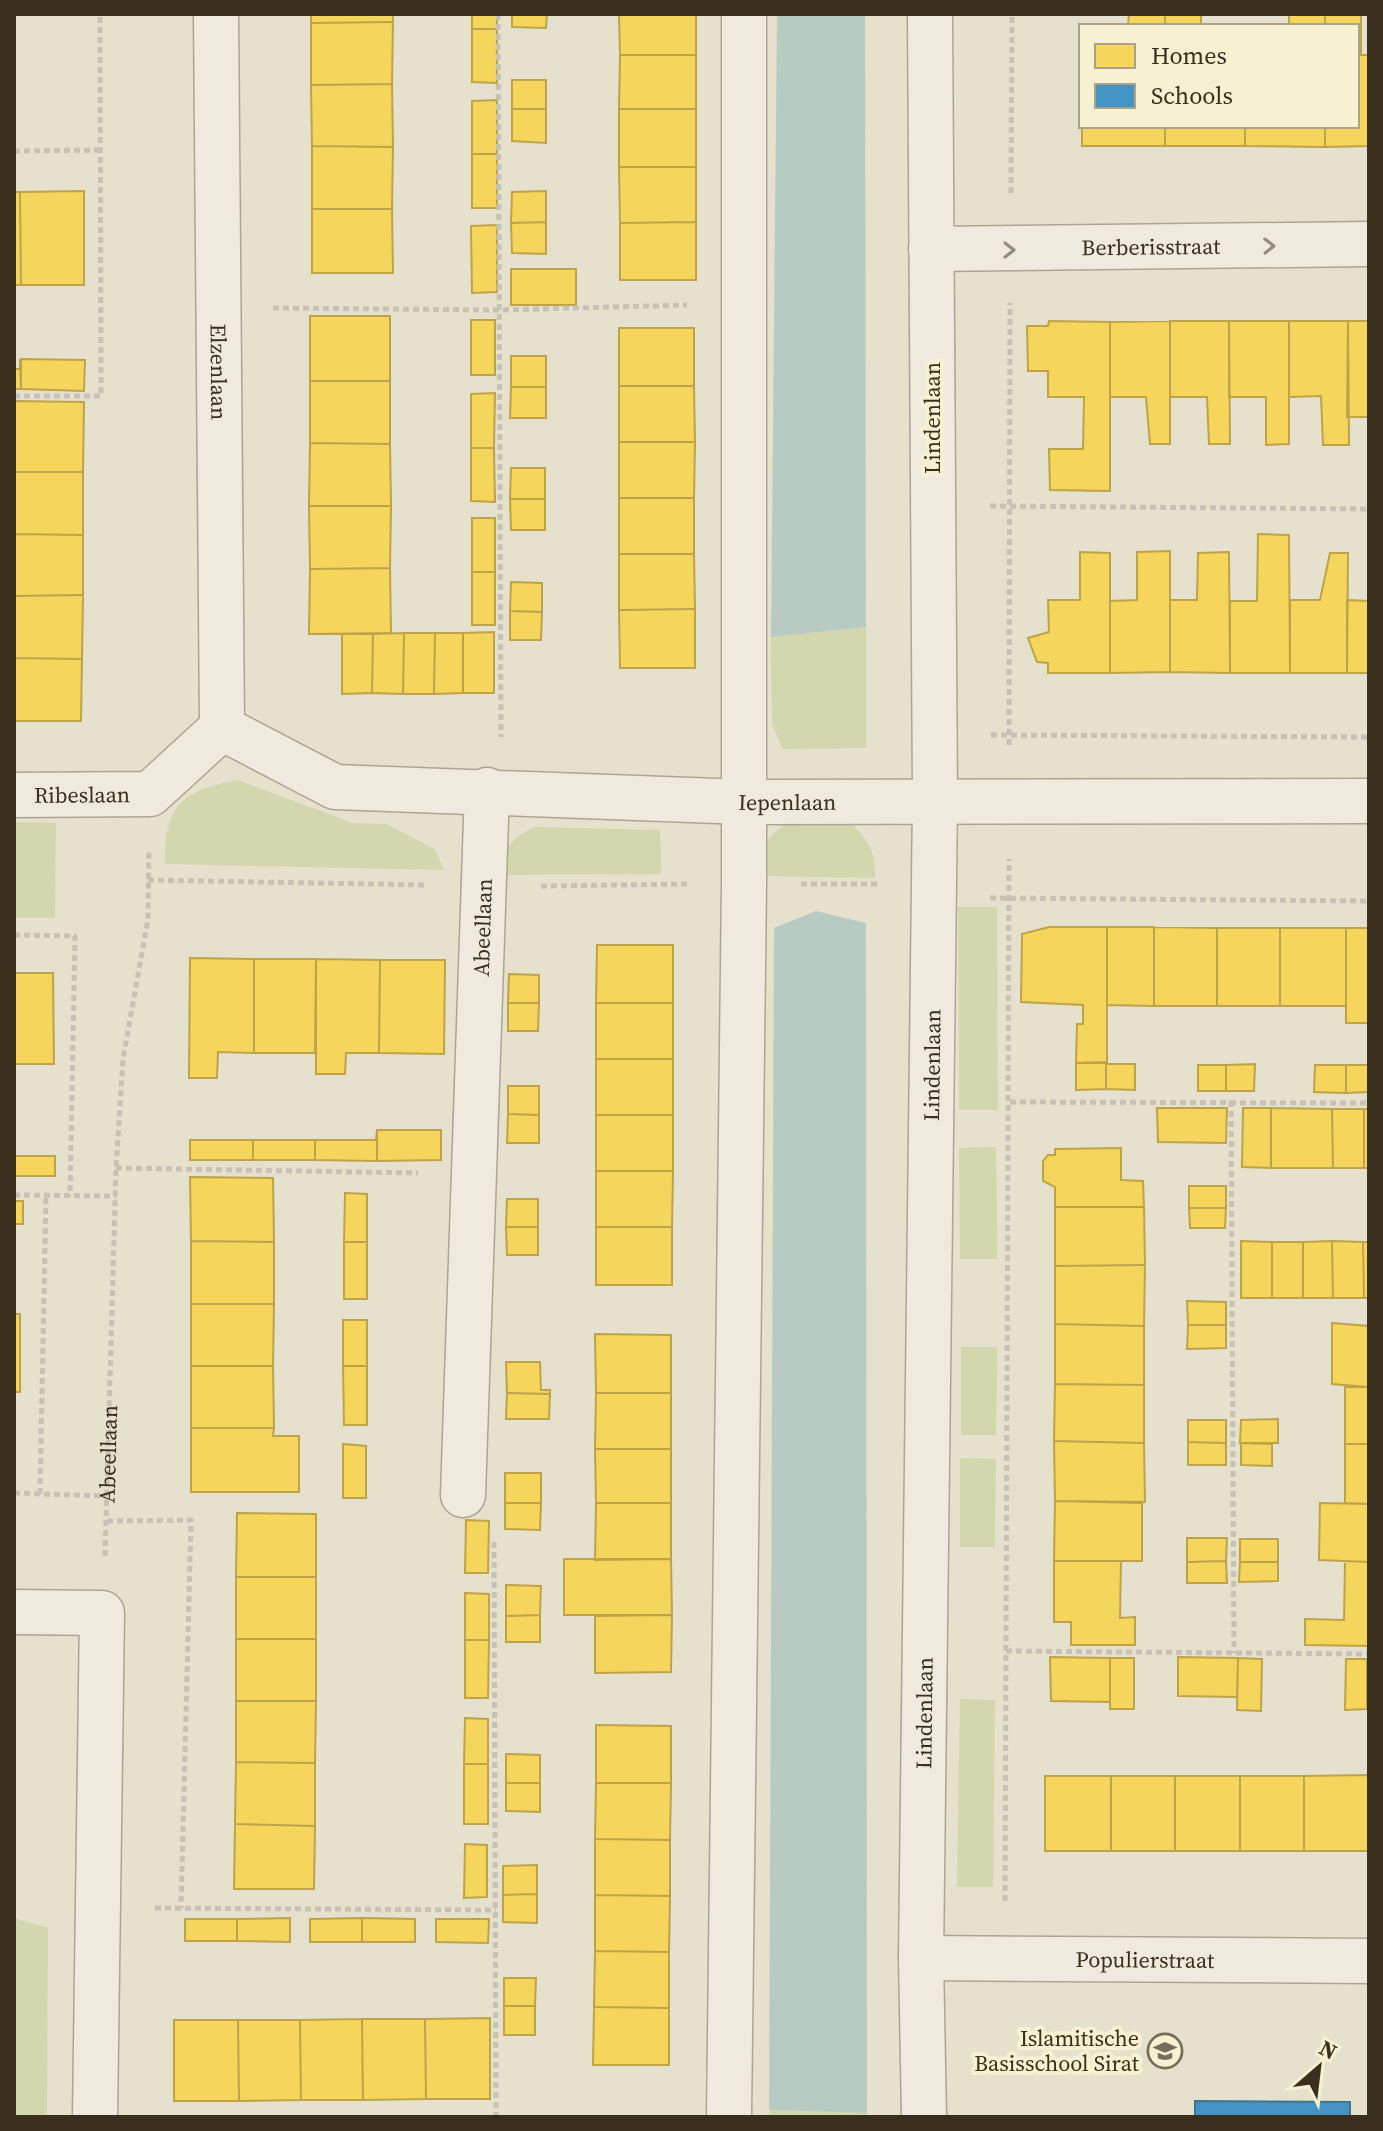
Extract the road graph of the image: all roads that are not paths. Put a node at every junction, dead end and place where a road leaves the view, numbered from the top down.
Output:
1 (216, 14) edge
2 (744, 14) edge
3 (930, 14) edge
4 (1369, 244) edge
5 (931, 249) junction
6 (222, 728) junction
7 (494, 790) junction
8 (14, 795) edge
9 (935, 800) junction
10 (1369, 801) edge
11 (745, 802) junction
12 (463, 1495) road end
13 (14, 1612) edge
14 (921, 1958) junction
15 (1369, 1961) edge
16 (95, 2117) edge
17 (729, 2117) edge
18 (924, 2117) edge

1 - 6 street, Elzenlaan
2 - 11 street
3 - 5 street, Lindenlaan
5 -> 4 street, Berberisstraat
5 - 9 street, Lindenlaan
6 - 7 street, Iepenlaan
6 - 8 street, Ribeslaan
7 - 11 street, Iepenlaan
7 - 12 street, Abeellaan
9 - 10 street, Iepenlaan
9 - 11 street, Iepenlaan
9 - 14 street, Lindenlaan
11 - 17 street
13 - 16 street
14 - 15 street, Populierstraat
14 - 18 street, Lindenlaan

